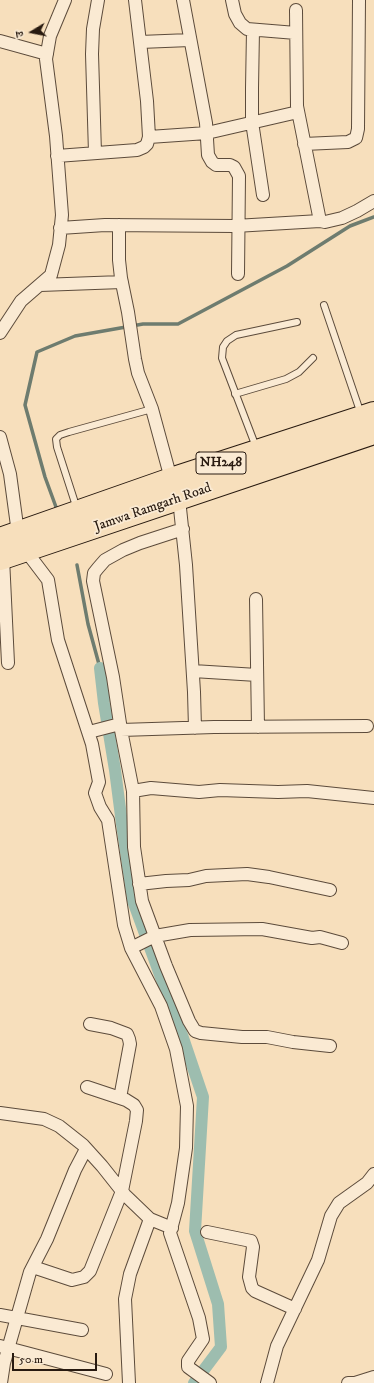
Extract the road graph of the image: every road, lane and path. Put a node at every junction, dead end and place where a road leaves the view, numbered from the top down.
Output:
1 (65, 0) edge
2 (98, 0) edge
3 (135, 0) edge
4 (183, 0) edge
5 (232, 0) edge
6 (359, 0) edge
7 (296, 10) dead end
8 (253, 30) junction
9 (296, 32) junction
10 (190, 40) junction
11 (0, 41) edge
12 (140, 42) junction
13 (47, 54) junction
14 (298, 112) junction
15 (252, 122) junction
16 (207, 133) junction
17 (149, 137) junction
18 (304, 144) junction
19 (94, 153) junction
20 (57, 156) junction
21 (263, 195) dead end
22 (374, 201) edge
23 (320, 221) junction
24 (119, 225) junction
25 (239, 226) junction
26 (60, 228) junction
27 (238, 274) dead end
28 (122, 282) junction
29 (40, 285) junction
30 (324, 305) dead end
31 (297, 322) dead end
32 (0, 333) edge
33 (313, 358) dead end
34 (236, 394) junction
35 (152, 409) junction
36 (370, 421) edge
37 (0, 437) edge
38 (258, 451) junction
39 (175, 489) junction
40 (76, 520) junction
41 (183, 529) junction
42 (9, 548) edge
43 (256, 599) dead end
44 (8, 663) dead end
45 (193, 671) junction
46 (257, 675) junction
47 (119, 726) junction
48 (367, 726) dead end
49 (258, 727) junction
50 (195, 728) junction
51 (94, 731) junction
52 (133, 791) junction
53 (374, 798) edge
54 (139, 884) junction
55 (330, 890) dead end
56 (152, 937) junction
57 (342, 942) dead end
58 (133, 946) junction
59 (90, 1024) dead end
60 (330, 1046) dead end
61 (87, 1087) dead end
62 (120, 1098) junction
63 (0, 1113) edge
64 (86, 1149) junction
65 (374, 1174) edge
66 (122, 1191) junction
67 (150, 1219) junction
68 (172, 1228) junction
69 (208, 1232) dead end
70 (33, 1267) junction
71 (295, 1309) junction
72 (0, 1315) edge
73 (17, 1318) junction
74 (82, 1330) dead end
75 (4, 1347) edge
76 (106, 1374) dead end
77 (374, 1377) edge
78 (1, 1383) edge
79 (129, 1383) edge
80 (210, 1383) edge
81 (267, 1383) edge
82 (348, 1383) edge

1 - 13 street
2 - 19 street
3 - 12 street
4 - 10 street
5 - 8 street
6 - 18 street
7 - 9 street
8 - 9 street
8 - 15 street
9 - 14 street
10 - 12 street
10 - 16 street
11 - 13 street
12 - 17 street
13 - 20 street
14 - 15 street
14 - 18 street
15 - 16 street
15 - 21 street
16 - 17 street
16 - 25 street
17 - 19 street
18 - 23 street
19 - 20 street
20 - 26 street
22 - 23 street
23 - 25 street
24 - 25 street
24 - 26 street
24 - 28 street
25 - 27 street
26 - 29 street
28 - 29 street
28 - 35 street
29 - 32 street
30 - 36 lane
31 - 34 lane
33 - 34 lane
34 - 38 lane
35 - 39 street
35 - 40 lane
36 - 38 highway, Jamwa Ramgarh Road / NH248
36 - 39 highway, Jamwa Ramgarh Road / NH248
37 - 42 street
38 - 39 highway, Jamwa Ramgarh Road / NH248
39 - 40 highway, Jamwa Ramgarh Road / NH248
39 - 41 street
40 - 42 highway, Jamwa Ramgarh Road / NH248
41 - 45 street
41 - 47 street
42 - 44 street
42 - 51 street
43 - 46 street
45 - 46 street
45 - 50 street
46 - 49 street
47 - 50 street
47 - 51 street
47 - 52 street
48 - 49 street
49 - 50 street
51 - 58 street
52 - 53 street
52 - 54 street
54 - 55 street
54 - 56 street
56 - 57 street
56 - 58 street
56 - 60 street
58 - 68 street
59 - 62 street
61 - 62 street
62 - 66 street
63 - 64 street
64 - 66 street
64 - 70 street
65 - 71 street
66 - 67 street
66 - 70 street
67 - 68 street
67 - 79 street
68 - 80 street
69 - 71 street
70 - 73 street
71 - 81 street
72 - 73 street
73 - 74 street
73 - 75 street
75 - 76 street
75 - 78 street
77 - 82 street

